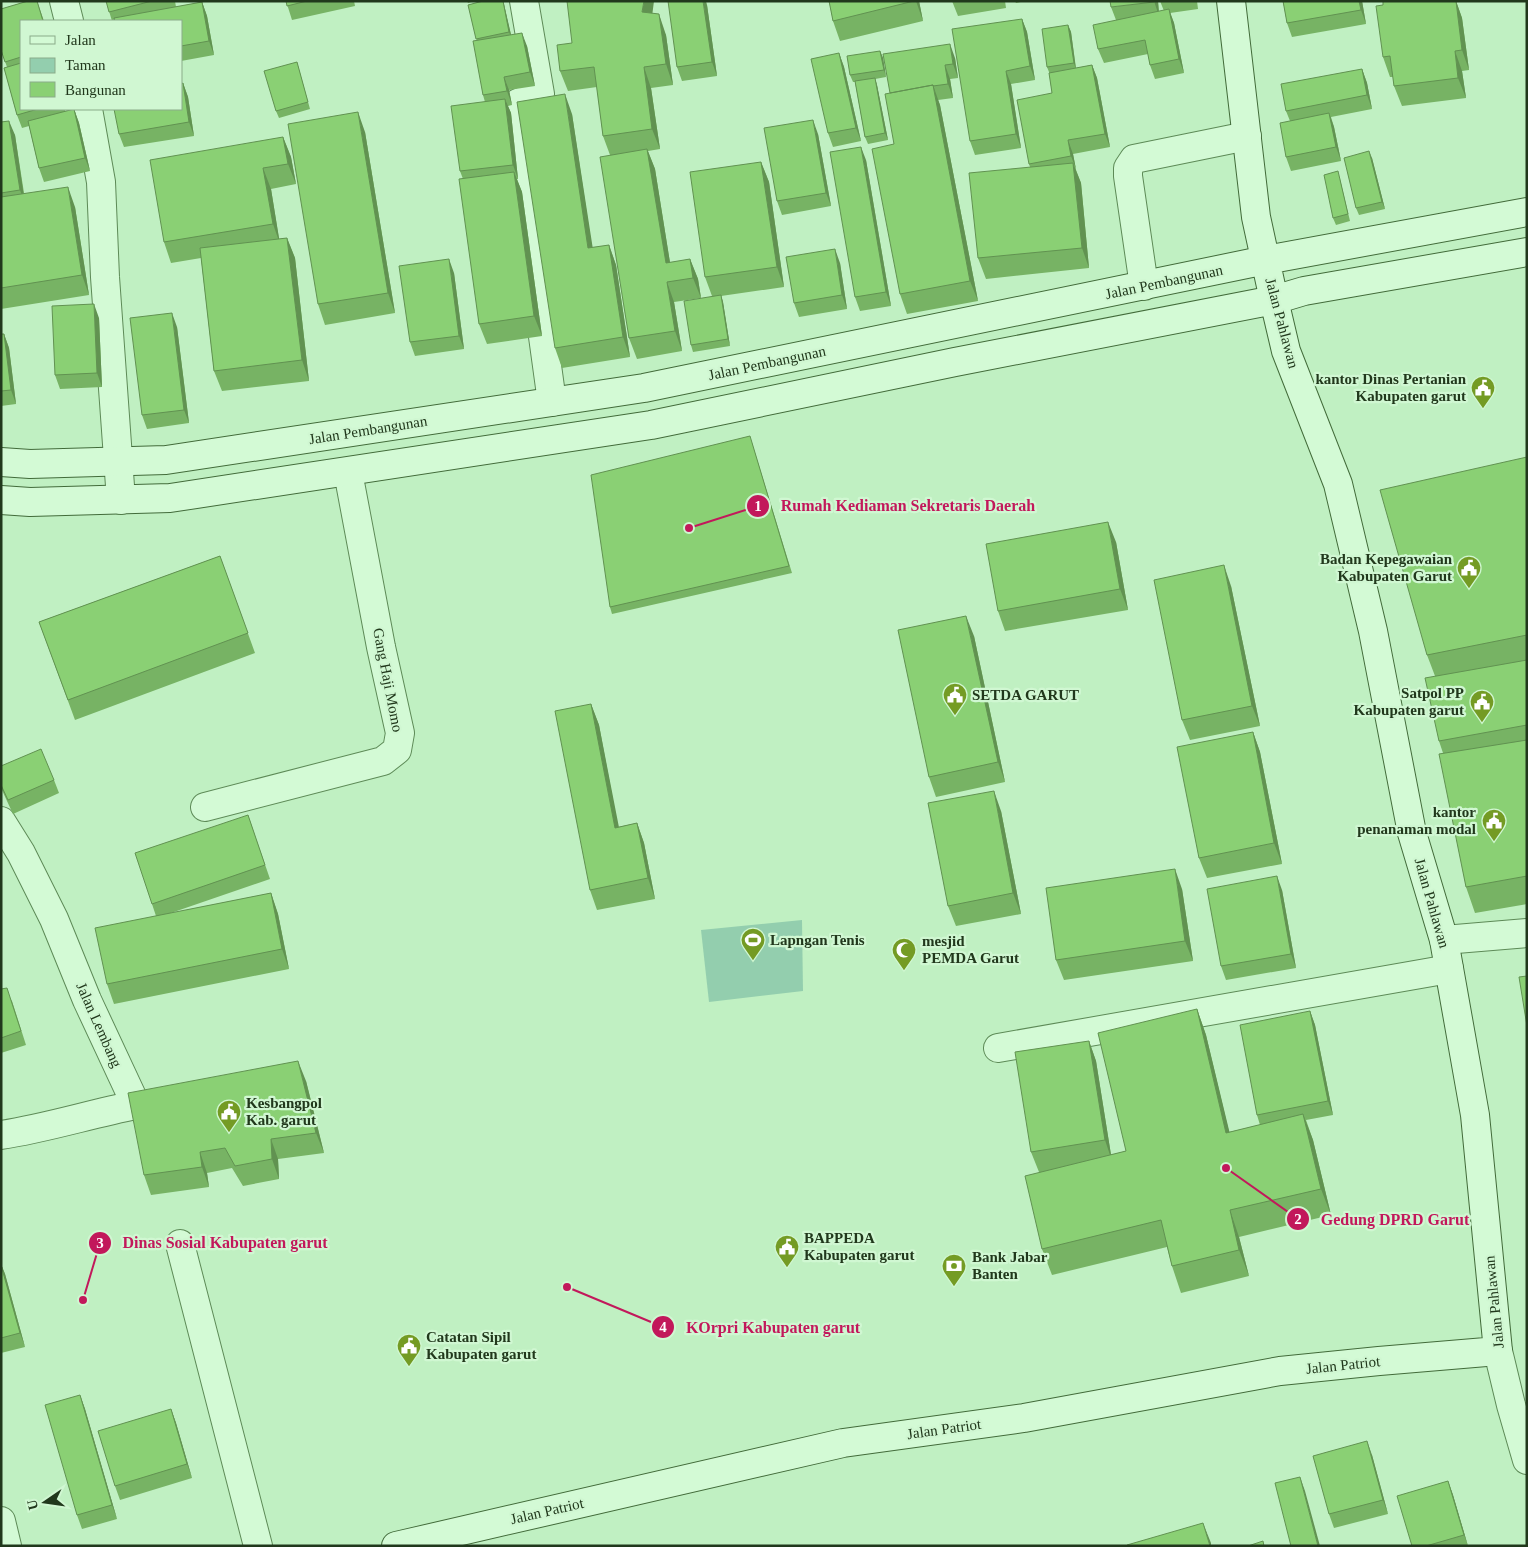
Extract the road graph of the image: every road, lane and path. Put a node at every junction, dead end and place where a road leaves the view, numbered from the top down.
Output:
1 (64, 1) edge
2 (524, 1) edge
3 (1231, 1) edge
4 (68, 20) edge
5 (88, 110) edge
6 (1247, 136) junction
7 (1527, 212) edge
8 (1527, 252) edge
9 (1266, 260) junction
10 (1144, 286) junction
11 (1095, 296) junction
12 (1274, 300) junction
13 (948, 326) junction
14 (1102, 333) junction
15 (817, 352) junction
16 (955, 362) junction
17 (825, 389) junction
18 (597, 395) junction
19 (552, 402) junction
20 (604, 432) junction
21 (1, 462) edge
22 (118, 462) junction
23 (348, 472) junction
24 (1, 500) edge
25 (121, 500) junction
26 (205, 807) dead end
27 (1, 822) edge
28 (1527, 933) edge
29 (1444, 940) junction
30 (1450, 969) junction
31 (998, 1048) dead end
32 (1, 1135) edge
33 (180, 1244) dead end
34 (1498, 1351) junction
35 (1527, 1460) edge
36 (1, 1521) edge
37 (7, 1546) edge
38 (258, 1546) edge
39 (396, 1546) edge

1 - 4 main road
2 - 19 main road
3 - 6 main road, Jalan Pahlawan
5 - 22 main road
6 - 9 main road, Jalan Pahlawan
6 - 10 main road
7 - 9 main road, Jalan Pembangunan
8 - 12 main road
9 - 10 main road, Jalan Pembangunan
9 - 12 main road, Jalan Pahlawan
10 - 11 main road, Jalan Pembangunan
11 - 13 main road, Jalan Pembangunan
11 - 14 main road
12 - 14 main road
12 - 29 main road, Jalan Pahlawan
13 - 15 main road, Jalan Pembangunan
13 - 16 main road
14 - 16 main road
15 - 17 main road
15 - 18 main road, Jalan Pembangunan
16 - 17 main road
17 - 20 main road
18 - 19 main road, Jalan Pembangunan
18 - 20 main road
19 - 22 main road, Jalan Pembangunan
20 - 23 main road
21 - 22 main road, Jalan Pembangunan
22 - 25 main road
23 - 25 main road
23 - 26 main road, Gang Haji Momo
24 - 25 main road
27 - 32 main road, Jalan Lembang
28 - 29 main road
29 - 30 main road, Jalan Pahlawan
30 - 31 main road
30 - 34 main road, Jalan Pahlawan
33 - 38 main road
34 - 35 main road, Jalan Pahlawan
34 - 39 main road, Jalan Patriot
36 - 37 main road

